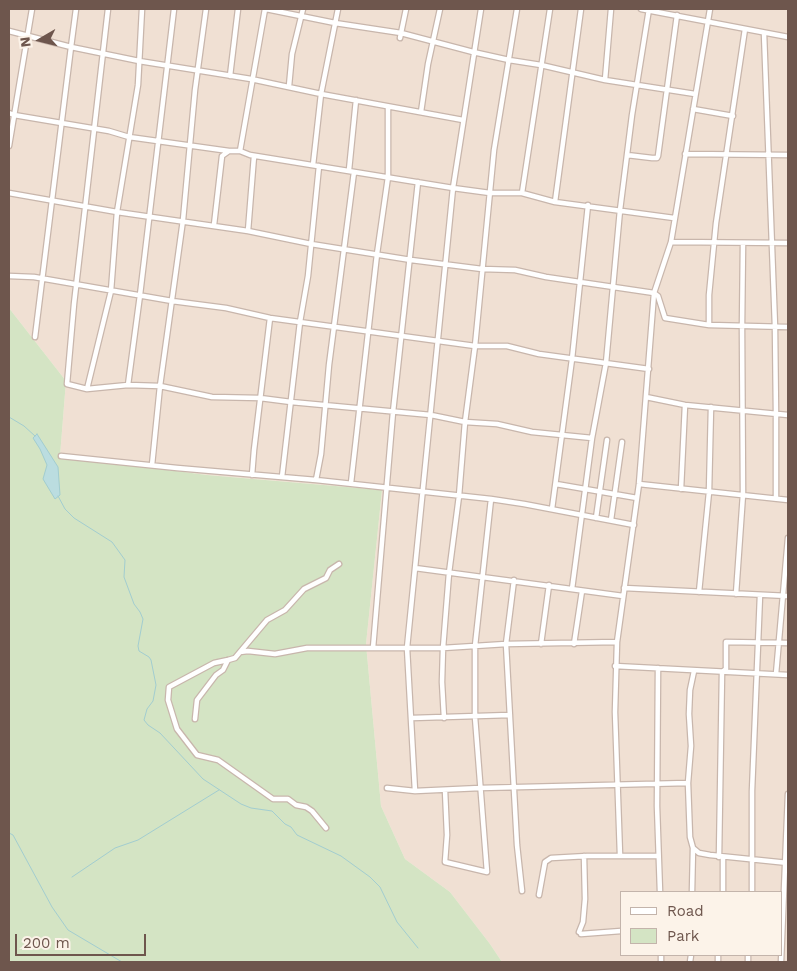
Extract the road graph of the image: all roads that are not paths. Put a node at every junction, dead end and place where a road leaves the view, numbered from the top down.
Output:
1 (32, 9) edge
2 (76, 9) edge
3 (108, 9) edge
4 (142, 9) edge
5 (174, 9) edge
6 (206, 9) edge
7 (238, 9) edge
8 (266, 9) edge
9 (303, 9) edge
10 (338, 9) edge
11 (406, 9) edge
12 (440, 9) edge
13 (481, 9) edge
14 (517, 9) edge
15 (550, 9) edge
16 (581, 9) edge
17 (611, 9) edge
18 (641, 9) edge
19 (710, 9) edge
20 (649, 10) edge
21 (677, 15) junction
22 (301, 17) junction
23 (708, 20) junction
24 (335, 23) junction
25 (745, 29) junction
26 (9, 32) edge
27 (764, 32) junction
28 (26, 36) junction
29 (401, 36) junction
30 (788, 37) edge
31 (433, 41) junction
32 (71, 47) junction
33 (104, 53) junction
34 (509, 60) junction
35 (139, 61) junction
36 (167, 64) junction
37 (541, 65) junction
38 (199, 70) junction
39 (573, 72) junction
40 (230, 76) junction
41 (251, 79) junction
42 (605, 80) junction
43 (638, 84) junction
44 (288, 86) junction
45 (667, 89) junction
46 (321, 94) junction
47 (695, 94) junction
48 (356, 100) junction
49 (388, 107) junction
50 (693, 109) junction
51 (421, 112) junction
52 (9, 113) edge
53 (14, 115) junction
54 (733, 116) junction
55 (463, 120) junction
56 (62, 123) junction
57 (94, 129) junction
58 (129, 137) junction
59 (158, 141) junction
60 (191, 145) junction
61 (9, 146) edge
62 (229, 151) junction
63 (240, 151) junction
64 (685, 154) junction
65 (727, 154) junction
66 (627, 155) junction
67 (254, 156) junction
68 (770, 156) junction
69 (788, 156) edge
70 (313, 165) junction
71 (319, 166) junction
72 (351, 171) junction
73 (388, 177) junction
74 (418, 182) junction
75 (453, 188) junction
76 (9, 193) edge
77 (522, 193) junction
78 (490, 194) junction
79 (52, 200) junction
80 (555, 202) junction
81 (588, 205) junction
82 (86, 206) junction
83 (620, 210) junction
84 (116, 212) junction
85 (150, 216) junction
86 (674, 218) junction
87 (183, 220) junction
88 (214, 225) junction
89 (248, 231) junction
90 (671, 242) junction
91 (715, 243) junction
92 (743, 243) junction
93 (772, 243) junction
94 (788, 243) edge
95 (311, 244) junction
96 (344, 248) junction
97 (377, 254) junction
98 (411, 260) junction
99 (446, 265) junction
100 (482, 269) junction
101 (9, 276) edge
102 (42, 278) junction
103 (579, 282) junction
104 (76, 284) junction
105 (612, 288) junction
106 (110, 291) junction
107 (654, 293) junction
108 (140, 295) junction
109 (172, 301) junction
110 (270, 318) junction
111 (300, 322) junction
112 (709, 325) junction
113 (334, 326) junction
114 (742, 327) junction
115 (775, 327) junction
116 (788, 327) edge
117 (369, 331) junction
118 (35, 336) dead end
119 (402, 336) junction
120 (438, 340) junction
121 (475, 346) junction
122 (572, 359) junction
123 (606, 363) junction
124 (649, 369) junction
125 (128, 385) junction
126 (160, 386) junction
127 (87, 389) junction
128 (646, 397) junction
129 (260, 398) junction
130 (291, 402) junction
131 (684, 404) junction
132 (325, 405) junction
133 (711, 408) junction
134 (358, 409) junction
135 (743, 411) junction
136 (394, 412) junction
137 (431, 415) junction
138 (776, 415) junction
139 (788, 415) edge
140 (465, 422) junction
141 (562, 435) junction
142 (592, 438) junction
143 (607, 440) dead end
144 (622, 442) dead end
145 (61, 456) dead end
146 (152, 465) junction
147 (252, 475) junction
148 (282, 477) junction
149 (316, 480) junction
150 (351, 484) junction
151 (556, 484) junction
152 (639, 484) junction
153 (387, 488) junction
154 (586, 489) junction
155 (681, 489) junction
156 (600, 492) junction
157 (709, 492) junction
158 (423, 493) junction
159 (614, 494) junction
160 (744, 494) junction
161 (459, 496) junction
162 (637, 498) junction
163 (776, 498) junction
164 (491, 499) junction
165 (788, 500) edge
166 (552, 509) junction
167 (582, 515) junction
168 (596, 518) junction
169 (611, 520) junction
170 (634, 525) junction
171 (788, 538) edge
172 (339, 564) dead end
173 (415, 568) junction
174 (450, 573) junction
175 (484, 577) junction
176 (514, 580) junction
177 (549, 585) junction
178 (624, 588) junction
179 (572, 589) junction
180 (582, 591) junction
181 (699, 592) junction
182 (736, 594) junction
183 (760, 595) junction
184 (622, 596) junction
185 (782, 596) junction
186 (788, 596) edge
187 (617, 642) junction
188 (758, 643) junction
189 (779, 643) junction
190 (788, 643) edge
191 (506, 644) junction
192 (541, 644) junction
193 (574, 644) junction
194 (475, 646) junction
195 (373, 648) junction
196 (407, 648) junction
197 (442, 648) junction
198 (240, 652) junction
199 (228, 660) junction
200 (615, 666) junction
201 (658, 668) junction
202 (694, 671) junction
203 (722, 672) junction
204 (757, 673) junction
205 (776, 674) junction
206 (788, 675) edge
207 (510, 715) junction
208 (475, 717) junction
209 (412, 718) junction
210 (444, 718) junction
211 (195, 719) dead end
212 (688, 783) junction
213 (617, 784) junction
214 (658, 785) junction
215 (387, 788) dead end
216 (480, 788) junction
217 (515, 788) junction
218 (445, 790) junction
219 (415, 791) junction
220 (788, 795) edge
221 (326, 828) dead end
222 (693, 848) junction
223 (584, 856) junction
224 (620, 856) junction
225 (658, 856) junction
226 (721, 857) junction
227 (752, 859) junction
228 (787, 862) edge
229 (522, 890) dead end
230 (660, 891) edge
231 (692, 891) edge
232 (723, 891) edge
233 (752, 891) edge
234 (539, 895) dead end
235 (620, 931) edge
236 (784, 934) edge
237 (782, 953) edge

1 - 28 street
2 - 32 street
3 - 33 street
4 - 35 street
5 - 36 street
6 - 38 street
7 - 40 street
8 - 22 street
8 - 41 street
9 - 22 street
10 - 24 street
11 - 29 street
12 - 31 street
13 - 55 street
14 - 34 street
15 - 37 street
16 - 39 street
17 - 42 street
18 - 20 street
19 - 23 street
20 - 21 street
20 - 43 street
21 - 23 street
21 - 45 street
22 - 24 street
22 - 44 street
23 - 25 street
23 - 47 street
24 - 29 street
24 - 46 street
25 - 27 street
25 - 54 street
26 - 28 street
27 - 30 street
27 - 68 street
28 - 32 street
28 - 53 street
29 - 31 street
31 - 34 street
31 - 51 street
32 - 33 street
32 - 56 street
33 - 35 street
33 - 57 street
34 - 37 street
34 - 78 street
35 - 36 street
35 - 58 street
36 - 38 street
36 - 59 street
37 - 39 street
37 - 77 street
38 - 40 street
38 - 60 street
39 - 42 street
39 - 80 street
40 - 41 street
41 - 44 street
41 - 63 street
42 - 43 street
43 - 45 street
43 - 66 street
44 - 46 street
45 - 47 street
45 - 66 street
46 - 48 street
46 - 70 street
47 - 50 street
48 - 49 street
48 - 72 street
49 - 51 street
49 - 73 street
50 - 54 street
50 - 64 street
51 - 55 street
52 - 53 street
53 - 56 street
53 - 61 street
54 - 65 street
55 - 75 street
56 - 57 street
56 - 79 street
57 - 58 street
57 - 82 street
58 - 59 street
58 - 84 street
59 - 60 street
59 - 85 street
60 - 62 street
60 - 87 street
62 - 63 street
62 - 88 street
63 - 67 street
64 - 65 street
64 - 86 street
65 - 68 street
65 - 91 street
66 - 83 street
67 - 70 street
67 - 89 street
68 - 69 street
68 - 93 street
70 - 71 street
71 - 72 street
71 - 95 street
72 - 73 street
72 - 96 street
73 - 74 street
73 - 97 street
74 - 75 street
74 - 98 street
75 - 78 street
75 - 99 street
76 - 79 street
77 - 78 street
77 - 80 street
78 - 100 street
79 - 82 street
79 - 102 street
80 - 81 street
81 - 83 street
81 - 103 street
82 - 84 street
82 - 104 street
83 - 86 street
83 - 105 street
84 - 85 street
84 - 106 street
85 - 87 street
85 - 108 street
86 - 90 street
87 - 88 street
87 - 109 street
88 - 89 street
89 - 95 street
90 - 91 street
90 - 107 street
91 - 92 street
91 - 112 street
92 - 93 street
92 - 114 street
93 - 94 street
93 - 115 street
95 - 96 street
95 - 111 street
96 - 97 street
96 - 113 street
97 - 98 street
97 - 117 street
98 - 99 street
98 - 119 street
99 - 100 street
99 - 120 street
100 - 103 street
100 - 121 street
101 - 102 street
102 - 104 street
102 - 118 street
103 - 105 street
103 - 122 street
104 - 106 street
104 - 127 street
105 - 107 street
105 - 123 street
106 - 108 street
106 - 127 street
107 - 112 street
107 - 124 street
108 - 109 street
108 - 125 street
109 - 110 street
109 - 126 street
110 - 111 street
110 - 129 street
111 - 113 street
111 - 130 street
112 - 114 street
113 - 117 street
113 - 132 street
114 - 115 street
114 - 135 street
115 - 116 street
115 - 138 street
117 - 119 street
117 - 134 street
119 - 120 street
119 - 136 street
120 - 121 street
120 - 137 street
121 - 122 street
121 - 140 street
122 - 123 street
122 - 141 street
123 - 124 street
123 - 142 street
124 - 128 street
125 - 126 street
125 - 127 street
126 - 129 street
126 - 146 street
128 - 131 street
128 - 152 street
129 - 130 street
129 - 147 street
130 - 132 street
130 - 148 street
131 - 133 street
131 - 155 street
132 - 134 street
132 - 149 street
133 - 135 street
133 - 157 street
134 - 136 street
134 - 150 street
135 - 138 street
135 - 160 street
136 - 137 street
136 - 153 street
137 - 140 street
137 - 158 street
138 - 139 street
138 - 163 street
140 - 141 street
140 - 161 street
141 - 142 street
141 - 151 street
142 - 154 street
143 - 156 street
144 - 159 street
145 - 146 street
146 - 147 street
147 - 148 street
148 - 149 street
149 - 150 street
150 - 153 street
151 - 154 street
151 - 166 street
152 - 155 street
152 - 162 street
153 - 158 street
153 - 195 street
154 - 156 street
154 - 167 street
155 - 157 street
156 - 159 street
156 - 168 street
157 - 160 street
157 - 181 street
158 - 161 street
158 - 173 street
159 - 162 street
159 - 169 street
160 - 163 street
160 - 182 street
161 - 164 street
161 - 174 street
162 - 170 street
163 - 165 street
164 - 166 street
164 - 175 street
166 - 167 street
167 - 168 street
167 - 179 street
168 - 169 street
169 - 170 street
170 - 178 street
171 - 185 street
172 - 198 street
173 - 174 street
173 - 196 street
174 - 175 street
174 - 197 street
175 - 176 street
175 - 194 street
176 - 177 street
176 - 191 street
177 - 179 street
177 - 192 street
178 - 181 street
178 - 184 street
179 - 180 street
180 - 184 street
180 - 193 street
181 - 182 street
182 - 183 street
183 - 185 street
183 - 188 street
184 - 187 street
185 - 186 street
185 - 189 street
187 - 193 street
187 - 200 street
188 - 189 street
188 - 203 street
188 - 204 street
189 - 190 street
189 - 205 street
191 - 192 street
191 - 194 street
191 - 207 street
192 - 193 street
194 - 197 street
194 - 208 street
195 - 196 street
195 - 198 street
196 - 197 street
196 - 209 street
197 - 210 street
198 - 199 street
199 - 211 street
199 - 221 street
200 - 201 street
200 - 213 street
201 - 202 street
201 - 214 street
202 - 203 street
202 - 212 street
203 - 204 street
203 - 226 street
204 - 205 street
204 - 227 street
205 - 206 street
207 - 208 street
207 - 217 street
208 - 210 street
208 - 216 street
209 - 210 street
209 - 219 street
212 - 214 street
212 - 222 street
213 - 214 street
213 - 217 street
213 - 224 street
214 - 225 street
215 - 219 street
216 - 217 street
216 - 218 street
216 - 218 street
217 - 229 street
218 - 219 street
220 - 228 street
222 - 226 street
222 - 231 street
223 - 224 street
223 - 234 street
223 - 235 street
224 - 225 street
225 - 230 street
226 - 227 street
226 - 232 street
227 - 228 street
227 - 233 street
228 - 236 street
236 - 237 street

